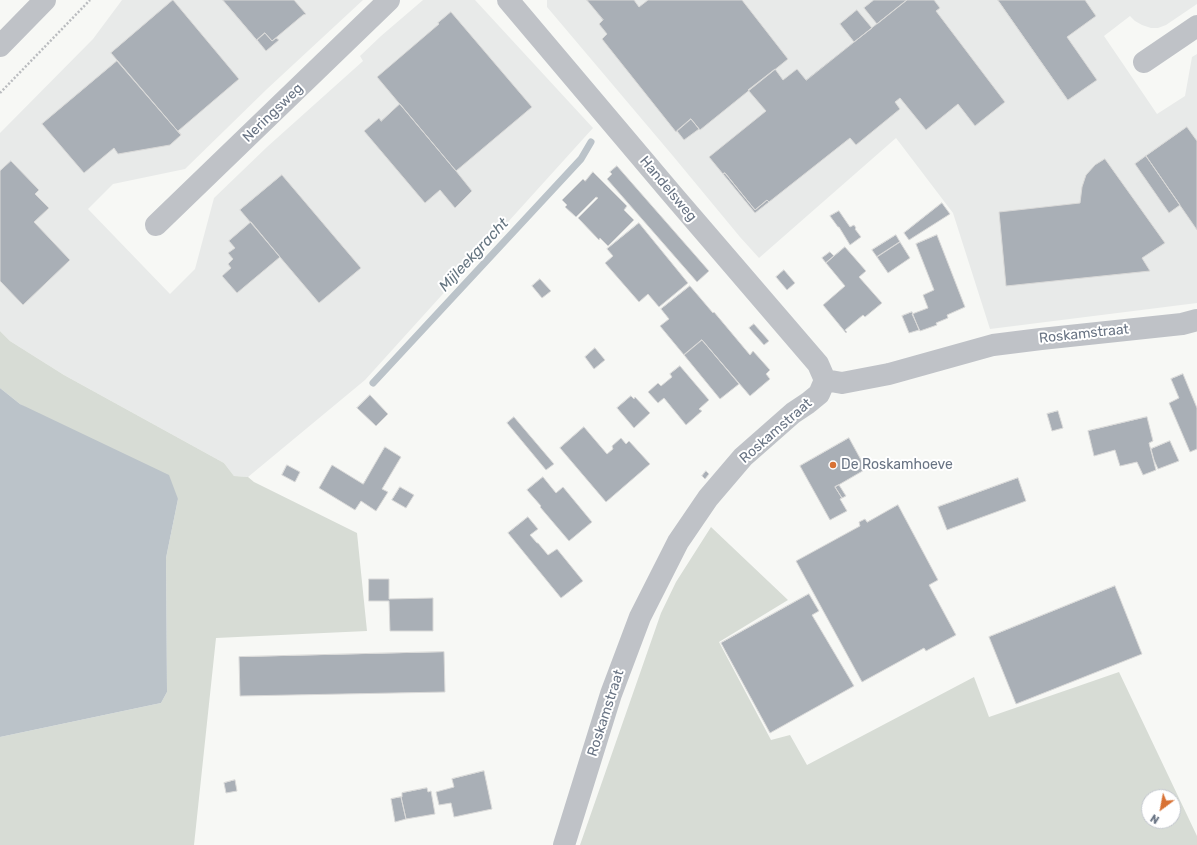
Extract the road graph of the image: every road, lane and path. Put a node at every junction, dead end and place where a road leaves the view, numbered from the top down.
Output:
1 (45, 0) edge
2 (90, 0) edge
3 (389, 0) edge
4 (509, 0) edge
5 (1197, 26) edge
6 (0, 46) edge
7 (1144, 62) dead end
8 (0, 93) edge
9 (156, 225) dead end
10 (1197, 320) edge
11 (825, 380) junction
12 (564, 845) edge

1 - 6 street
2 - 8 path
3 - 9 street, Neringsweg
4 - 11 street, Handelsweg
5 - 7 street
10 - 11 street, Roskamstraat
11 - 12 street, Roskamstraat

